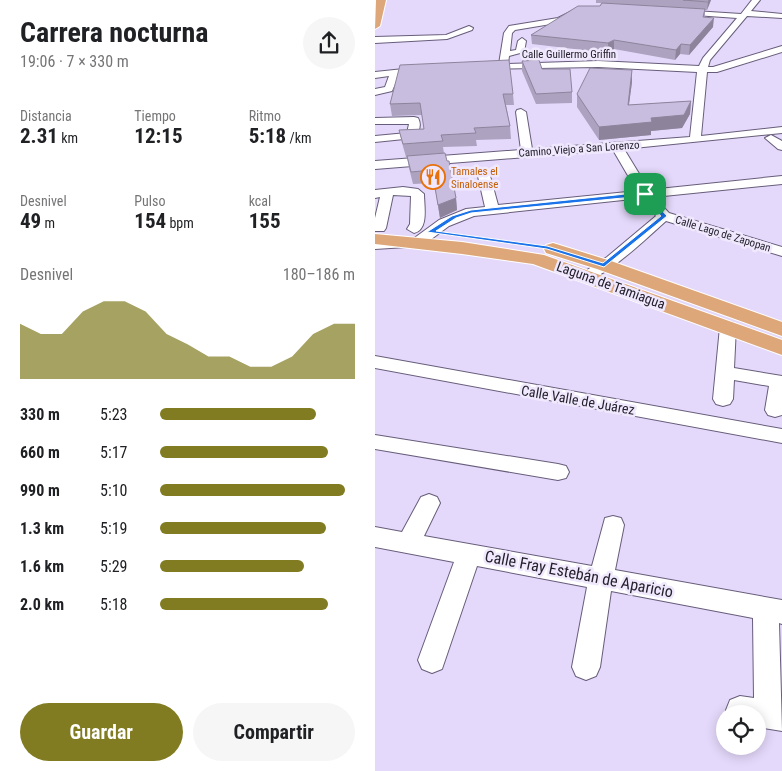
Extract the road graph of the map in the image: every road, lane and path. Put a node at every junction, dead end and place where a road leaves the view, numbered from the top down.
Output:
1 (381, 0) edge
2 (748, 0) edge
3 (757, 0) edge
4 (766, 6) dead end
5 (717, 9) junction
6 (581, 11) edge
7 (770, 15) junction
8 (782, 16) edge
9 (741, 17) junction
10 (376, 21) edge
11 (469, 28) dead end
12 (399, 39) junction
13 (375, 40) edge
14 (522, 41) dead end
15 (375, 48) edge
16 (782, 49) edge
17 (505, 54) junction
18 (627, 56) dead end
19 (503, 66) junction
20 (473, 68) edge
21 (683, 68) junction
22 (432, 69) edge
23 (703, 69) junction
24 (395, 72) junction
25 (375, 75) edge
26 (375, 92) edge
27 (521, 112) dead end
28 (375, 121) edge
29 (414, 128) junction
30 (375, 130) edge
31 (782, 130) edge
32 (771, 138) dead end
33 (375, 139) edge
34 (695, 140) junction
35 (616, 146) junction
36 (782, 147) edge
37 (527, 152) junction
38 (375, 165) edge
39 (483, 172) dead end
40 (782, 180) edge
41 (381, 193) edge
42 (645, 194) junction
43 (492, 209) junction
44 (664, 216) junction
45 (376, 235) edge
46 (420, 235) junction
47 (782, 252) edge
48 (604, 265) junction
49 (586, 277) junction
50 (729, 327) junction
51 (782, 329) edge
52 (782, 348) edge
53 (375, 362) edge
54 (725, 372) junction
55 (781, 382) edge
56 (723, 399) dead end
57 (775, 410) dead end
58 (782, 436) edge
59 (375, 442) edge
60 (558, 472) dead end
61 (429, 503) dead end
62 (613, 525) dead end
63 (375, 537) edge
64 (409, 542) junction
65 (469, 554) junction
66 (601, 578) junction
67 (774, 611) edge
68 (432, 660) dead end
69 (586, 667) dead end
70 (775, 716) edge

1 - 10 main road
2 - 5 street
3 - 9 street
4 - 7 street
5 - 9 street
5 - 9 street
6 - 17 street
7 - 8 street
7 - 9 street
9 - 23 street
11 - 12 street
12 - 13 street
12 - 15 street
14 - 17 street
16 - 23 street, Calle Guillermo Griffin
17 - 19 street
18 - 21 street
19 - 20 street, Calle Guillermo Griffin
19 - 21 street, Calle Guillermo Griffin
21 - 23 street, Calle Guillermo Griffin
22 - 24 street
23 - 34 street
24 - 25 street
24 - 26 street
27 - 37 street
28 - 29 street
29 - 30 street
29 - 33 street
31 - 34 street, Camino Viejo a San Lorenzo
32 - 36 street
34 - 35 street, Camino Viejo a San Lorenzo
35 - 37 street, Camino Viejo a San Lorenzo
35 - 42 street
37 - 38 street, Camino Viejo a San Lorenzo
39 - 43 street
40 - 42 street
41 - 45 street
41 - 46 street
42 - 43 street
42 - 44 street
43 - 46 street
44 - 47 street, Calle Lago de Zapopan
44 - 48 street
45 - 46 main road, Laguna de Tamiagua
46 - 48 main road, Laguna de Tamiagua
46 - 49 main road, Laguna de Tamiagua
48 - 49 street
48 - 51 main road, Laguna de Tamiagua
49 - 50 main road, Laguna de Tamiagua
50 - 52 main road, Laguna de Tamiagua
50 - 54 street
53 - 58 street, Calle Valle de Juárez
54 - 55 street
54 - 56 street
55 - 57 street
59 - 60 street
61 - 64 street
62 - 66 street
63 - 64 street, Calle Fray Estebán de Aparicio
64 - 65 street, Calle Fray Estebán de Aparicio
65 - 66 street, Calle Fray Estebán de Aparicio
65 - 68 street
66 - 67 street, Calle Fray Estebán de Aparicio
66 - 69 street
67 - 70 street

